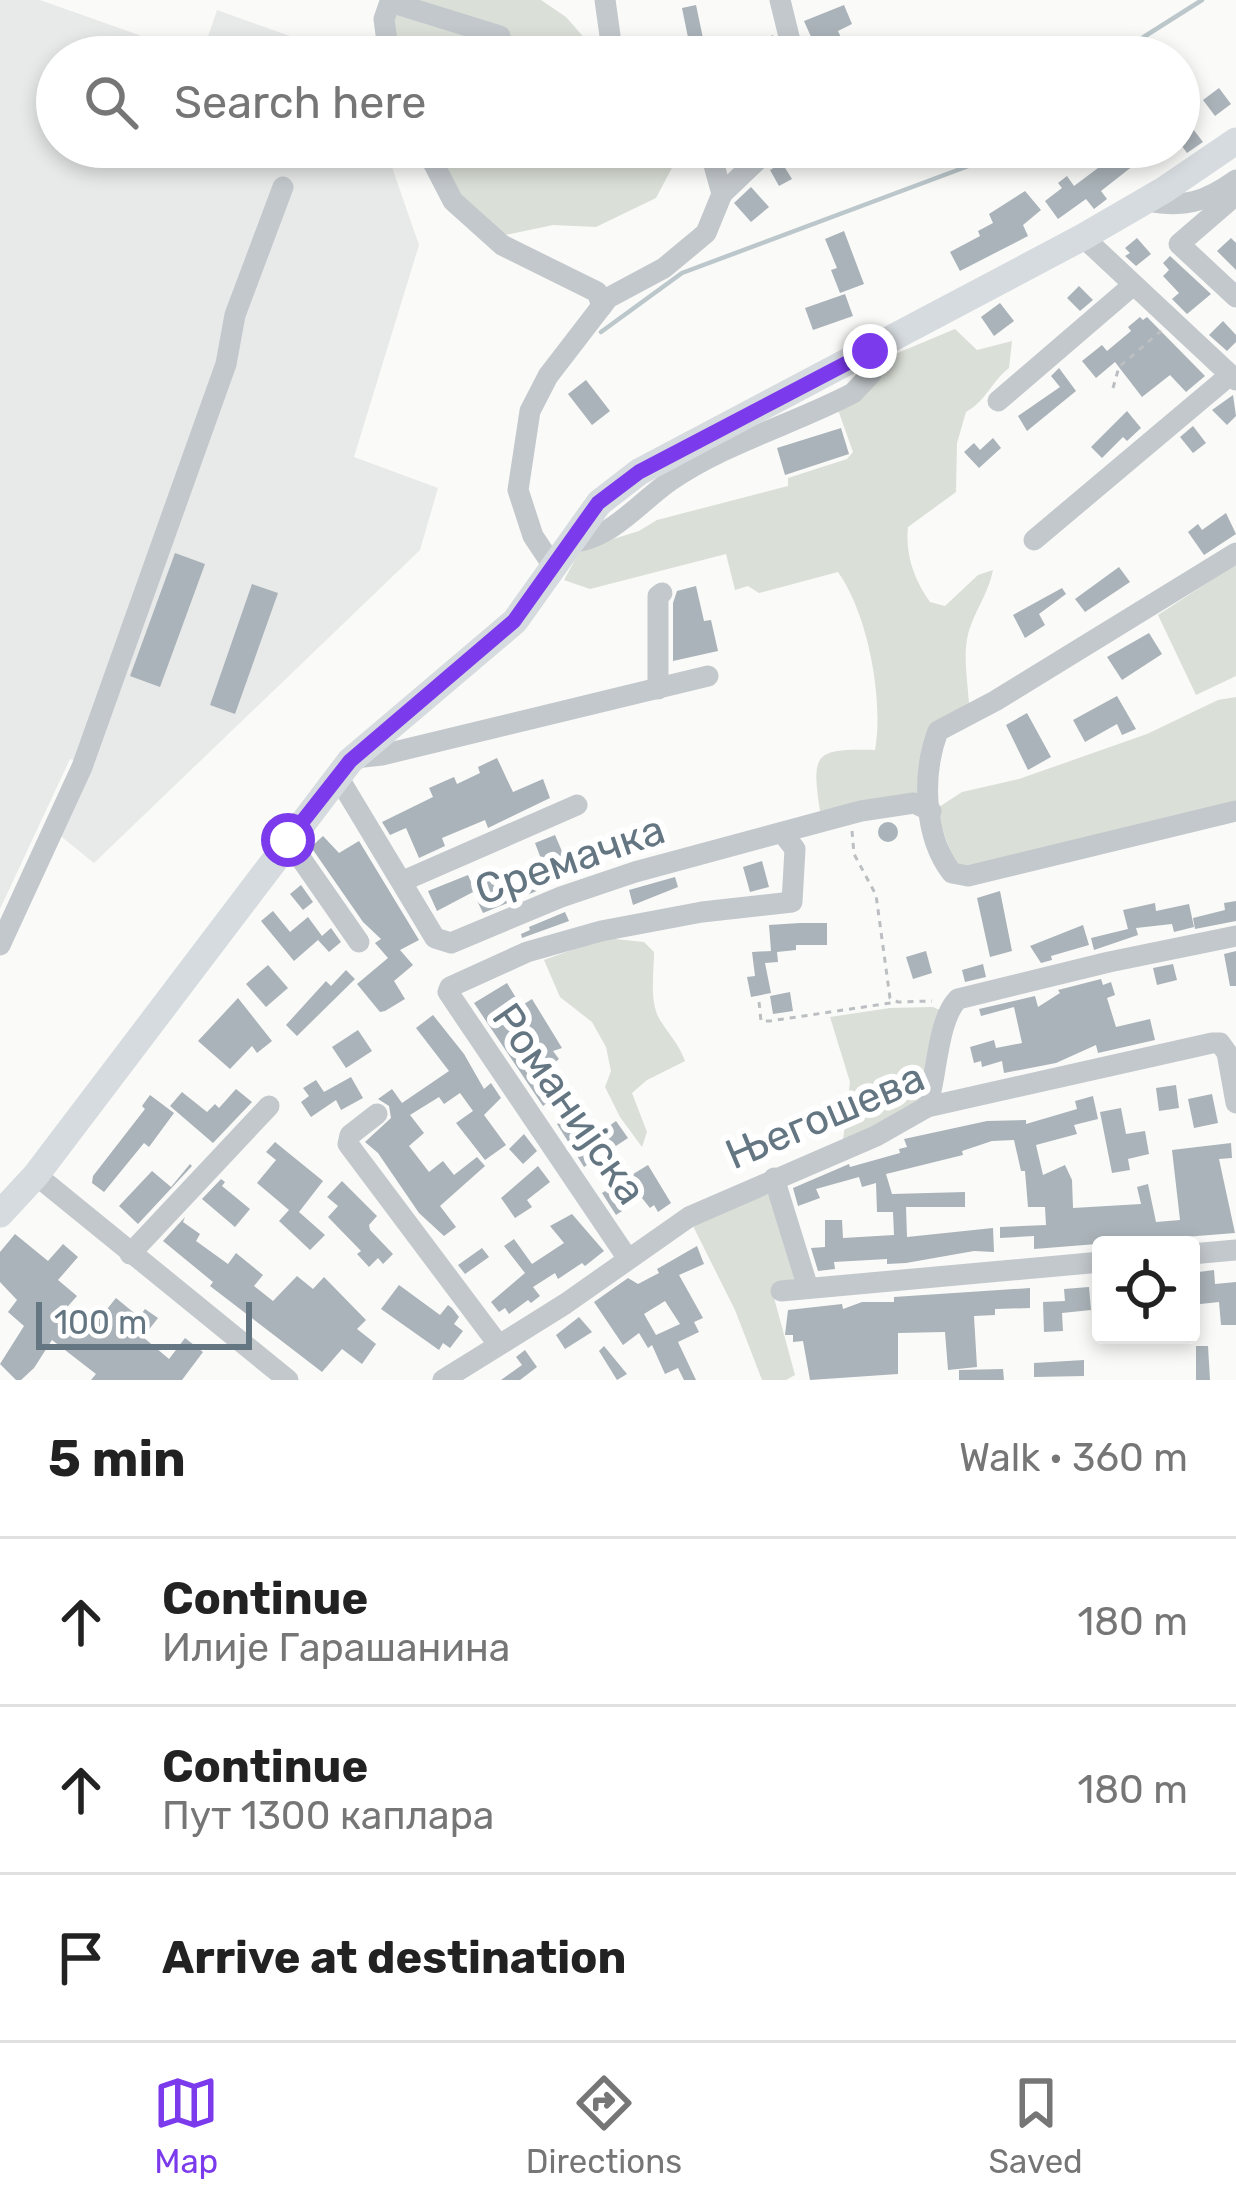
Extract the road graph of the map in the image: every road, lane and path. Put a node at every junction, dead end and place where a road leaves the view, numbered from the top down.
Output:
1 (605, 0) edge
2 (780, 0) edge
3 (500, 35) dead end
4 (386, 36) edge
5 (610, 36) edge
6 (789, 36) edge
7 (1236, 142) edge
8 (1200, 166) edge
9 (436, 168) edge
10 (715, 168) edge
11 (749, 168) edge
12 (1197, 168) edge
13 (1236, 180) edge
14 (283, 187) dead end
15 (722, 194) junction
16 (1236, 195) edge
17 (1147, 201) junction
18 (1212, 205) junction
19 (1083, 237) junction
20 (1132, 286) junction
21 (1236, 297) edge
22 (602, 306) junction
23 (1172, 322) junction
24 (1233, 377) edge
25 (1113, 388) dead end
26 (998, 401) dead end
27 (1034, 540) dead end
28 (1236, 553) edge
29 (561, 554) junction
30 (662, 592) dead end
31 (707, 676) dead end
32 (658, 689) junction
33 (346, 768) junction
34 (924, 803) junction
35 (577, 805) dead end
36 (1236, 811) edge
37 (861, 812) junction
38 (784, 835) junction
39 (288, 840) junction
40 (403, 881) junction
41 (1236, 936) edge
42 (359, 942) dead end
43 (0, 945) edge
44 (759, 1002) dead end
45 (898, 1002) junction
46 (951, 1005) junction
47 (1236, 1103) edge
48 (269, 1106) dead end
49 (927, 1107) junction
50 (377, 1114) dead end
51 (36, 1175) junction
52 (774, 1178) junction
53 (0, 1214) edge
54 (1236, 1250) edge
55 (1200, 1253) edge
56 (130, 1254) junction
57 (628, 1259) junction
58 (1092, 1263) edge
59 (808, 1288) junction
60 (782, 1291) dead end
61 (498, 1344) junction
62 (274, 1376) edge
63 (443, 1380) edge

1 - 5 street
2 - 6 street
3 - 4 street
7 - 8 main road
9 - 22 street
10 - 15 street
11 - 15 street
12 - 17 main road
13 - 18 street
14 - 43 street
15 - 22 street
16 - 18 street
17 - 18 street
17 - 19 main road
18 - 21 street
19 - 20 street
19 - 29 main road
20 - 23 street
20 - 26 street
22 - 29 street
23 - 24 street
23 - 25 path
24 - 27 street
28 - 34 street
29 - 33 main road
30 - 32 street
31 - 32 street
32 - 33 street
33 - 39 main road
33 - 40 street, Сремачка
34 - 36 street
34 - 37 street, Сремачка
35 - 40 street
37 - 38 street, Сремачка
37 - 45 path
38 - 40 street, Сремачка
38 - 57 street, Романијска
39 - 42 street
39 - 51 main road
41 - 46 street
44 - 45 path
45 - 46 path
46 - 49 street
47 - 49 street, Његошева
48 - 56 street
49 - 52 street, Његошева
50 - 61 street
51 - 53 main road
51 - 56 street
52 - 57 street, Његошева
52 - 59 street
54 - 55 street
56 - 62 street
57 - 61 street, Његошева
58 - 59 street
59 - 60 street
61 - 63 street, Његошева

